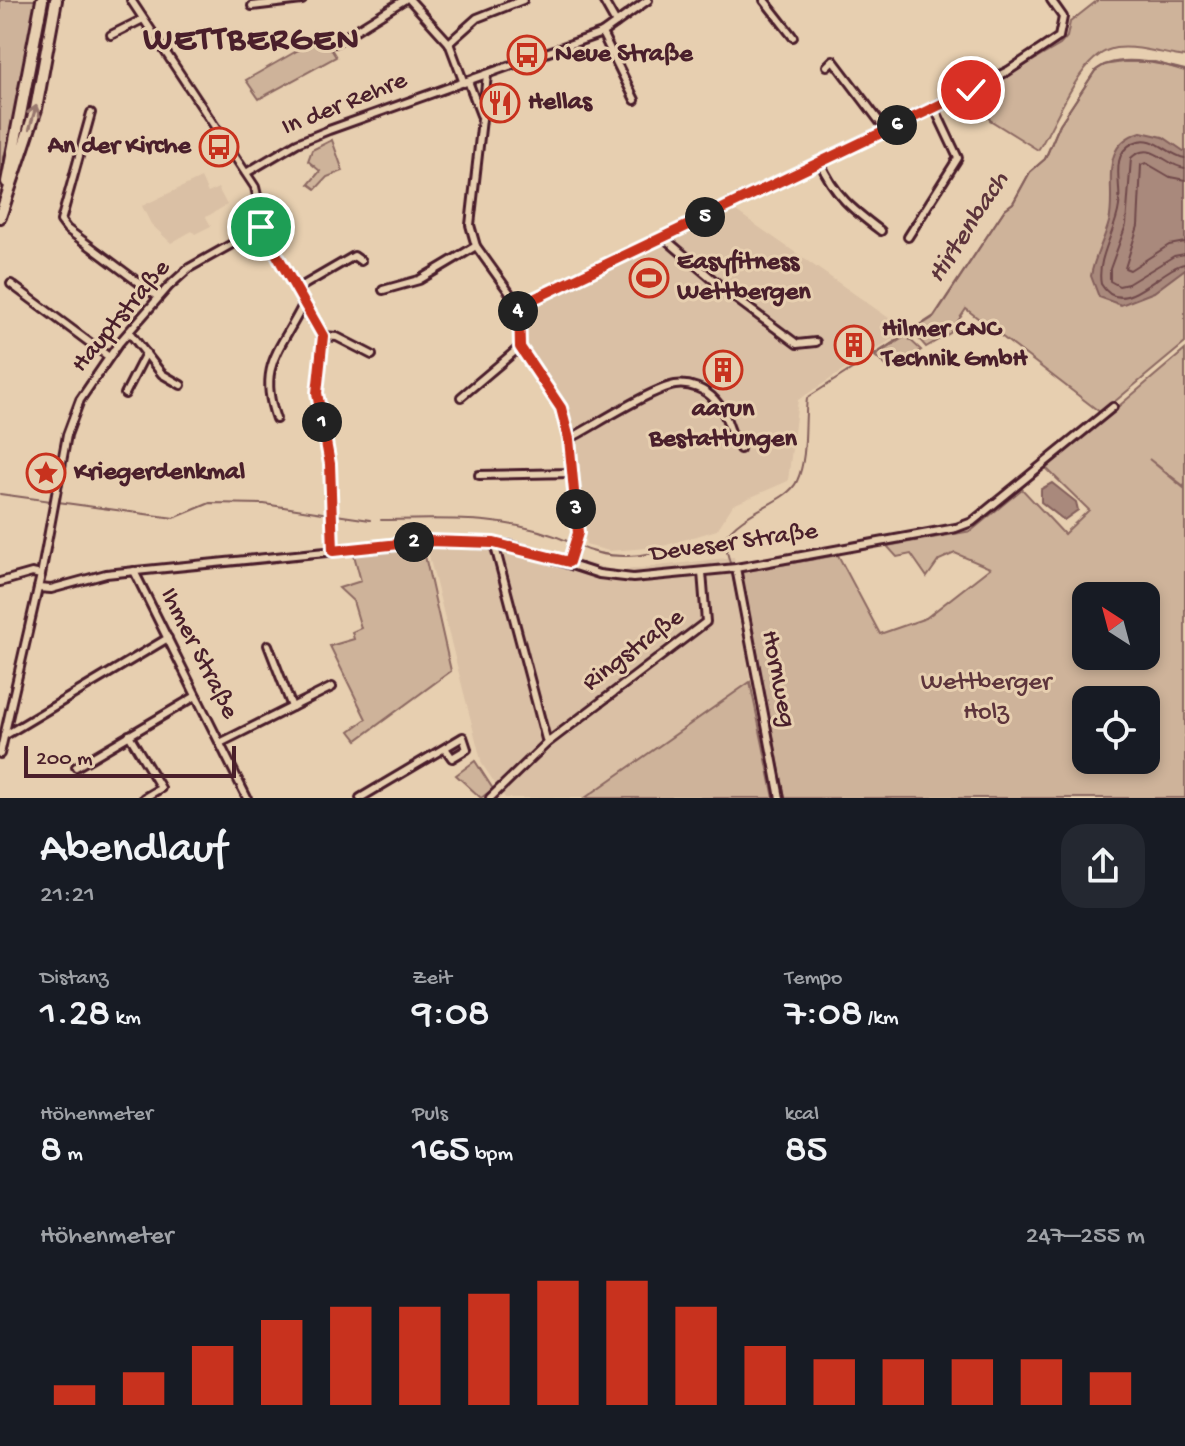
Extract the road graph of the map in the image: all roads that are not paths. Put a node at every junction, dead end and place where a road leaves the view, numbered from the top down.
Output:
1 (42, 0) edge
2 (56, 0) edge
3 (143, 0) edge
4 (302, 0) edge
5 (404, 0) edge
6 (410, 0) edge
7 (523, 0) edge
8 (603, 0) edge
9 (648, 0) edge
10 (764, 0) edge
11 (1051, 0) edge
12 (133, 2) edge
13 (252, 6) dead end
14 (143, 19) junction
15 (616, 23) junction
16 (602, 33) junction
17 (111, 35) dead end
18 (793, 37) dead end
19 (335, 43) dead end
20 (449, 43) junction
21 (827, 66) dead end
22 (487, 75) junction
23 (466, 82) junction
24 (635, 100) dead end
25 (934, 107) junction
26 (91, 113) dead end
27 (482, 116) junction
28 (886, 130) junction
29 (820, 162) junction
30 (246, 173) junction
31 (0, 216) edge
32 (261, 227) junction
33 (881, 231) dead end
34 (663, 237) junction
35 (908, 237) dead end
36 (476, 246) junction
37 (361, 261) dead end
38 (11, 284) dead end
39 (297, 289) junction
40 (383, 290) dead end
41 (158, 297) junction
42 (304, 303) junction
43 (519, 306) junction
44 (129, 332) junction
45 (323, 336) junction
46 (816, 342) dead end
47 (520, 347) junction
48 (146, 353) junction
49 (372, 355) dead end
50 (109, 357) junction
51 (181, 385) dead end
52 (125, 394) dead end
53 (461, 397) dead end
54 (1113, 407) dead end
55 (276, 419) dead end
56 (569, 439) junction
57 (740, 449) dead end
58 (572, 473) junction
59 (479, 475) dead end
60 (494, 543) junction
61 (333, 551) junction
62 (569, 562) junction
63 (736, 568) junction
64 (134, 571) junction
65 (702, 572) junction
66 (41, 575) junction
67 (0, 582) edge
68 (38, 588) junction
69 (168, 638) junction
70 (268, 645) dead end
71 (332, 687) dead end
72 (196, 696) junction
73 (292, 707) junction
74 (129, 735) junction
75 (4, 736) junction
76 (220, 743) junction
77 (547, 743) junction
78 (445, 748) dead end
79 (0, 754) edge
80 (76, 767) dead end
81 (144, 798) edge
82 (247, 798) edge
83 (360, 798) edge
84 (490, 798) edge
85 (780, 798) edge

1 - 31 main road
31 -> 2 main road
3 - 12 street
4 - 13 street
5 - 19 street
6 - 20 street
7 - 20 street
8 - 15 street
9 - 15 street, In der Rehre
10 - 18 street
11 - 25 street
12 - 14 street
14 - 17 street
14 - 30 street
15 - 16 street, In der Rehre
16 - 22 street, In der Rehre
16 - 24 street
20 - 23 street
21 - 28 street
22 - 23 street, In der Rehre
22 - 27 street
23 - 27 street
23 - 30 street, In der Rehre
25 - 28 street
25 - 35 street
26 - 41 street
27 - 36 street
28 - 29 street
29 - 33 street
29 - 34 street
30 - 32 street
32 - 39 street
32 - 41 street, Hauptstraße
34 - 43 street
34 - 46 street
36 - 40 street
36 - 43 street
37 - 39 street
38 - 50 street
39 - 42 street
41 - 44 street, Hauptstraße
42 - 45 street
42 - 55 street
43 - 47 street
44 - 48 street
44 - 50 street, Hauptstraße
45 - 49 street
45 - 61 street
47 - 53 street
47 - 56 street
48 - 51 street
48 - 52 street
50 - 66 street, Hauptstraße
54 - 63 street, Deveser Straße
56 - 57 street
56 - 58 street
58 - 59 street
58 - 62 street
60 - 61 street, Deveser Straße
60 - 62 street, Deveser Straße
60 - 77 street
61 - 64 street, Deveser Straße
62 - 65 street, Deveser Straße
63 - 65 street, Deveser Straße
63 - 85 street, Hornweg
64 - 68 street, Deveser Straße
64 - 69 street, Ihmer Straße
65 - 77 street, Ringstraße
66 - 67 street
66 - 68 street, Hauptstraße
68 - 75 street, Hauptstraße
69 - 72 street, Ihmer Straße
69 - 75 street
70 - 73 street
71 - 73 street
72 - 74 street
72 - 76 street, Ihmer Straße
73 - 76 street
74 - 80 street
74 - 81 street
75 - 79 street, Hauptstraße
76 - 82 street, Ihmer Straße
77 - 84 street, Ringstraße
78 - 83 street

